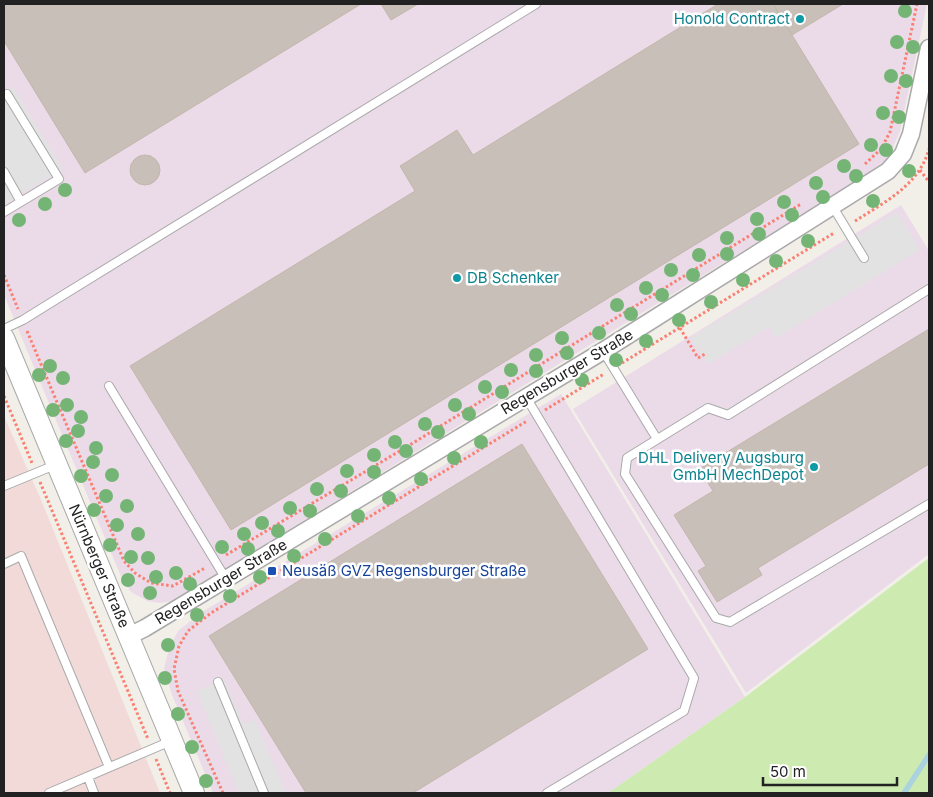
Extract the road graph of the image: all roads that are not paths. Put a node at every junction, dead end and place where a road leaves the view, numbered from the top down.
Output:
1 (536, 4) edge
2 (929, 48) edge
3 (8, 94) dead end
4 (4, 172) edge
5 (22, 202) junction
6 (833, 207) junction
7 (4, 212) edge
8 (864, 258) dead end
9 (929, 289) edge
10 (4, 329) edge
11 (4, 338) edge
12 (603, 351) junction
13 (109, 386) dead end
14 (526, 397) junction
15 (657, 439) junction
16 (57, 464) junction
17 (4, 486) edge
18 (929, 504) edge
19 (4, 564) edge
20 (226, 579) junction
21 (129, 636) junction
22 (218, 682) dead end
23 (172, 740) junction
24 (109, 768) junction
25 (88, 777) junction
26 (49, 793) edge
27 (94, 793) edge
28 (194, 793) edge
29 (264, 793) edge
30 (547, 793) edge

1 - 10 lane
2 - 6 street, Regensburger Straße
3 - 5 lane
4 - 5 lane
5 - 7 lane
6 - 8 lane
6 - 12 street, Regensburger Straße
9 - 15 lane
11 - 16 street, Nürnberger Straße
12 - 14 street, Regensburger Straße
12 - 15 lane
13 - 20 lane
14 - 20 street, Regensburger Straße
14 - 30 lane
15 - 18 lane
16 - 17 lane
16 - 21 street, Nürnberger Straße
19 - 24 lane
20 - 21 street, Regensburger Straße
21 - 23 street, Nürnberger Straße
22 - 29 lane
23 - 24 lane
23 - 28 street, Nürnberger Straße
24 - 25 lane
25 - 26 lane
25 - 27 lane

